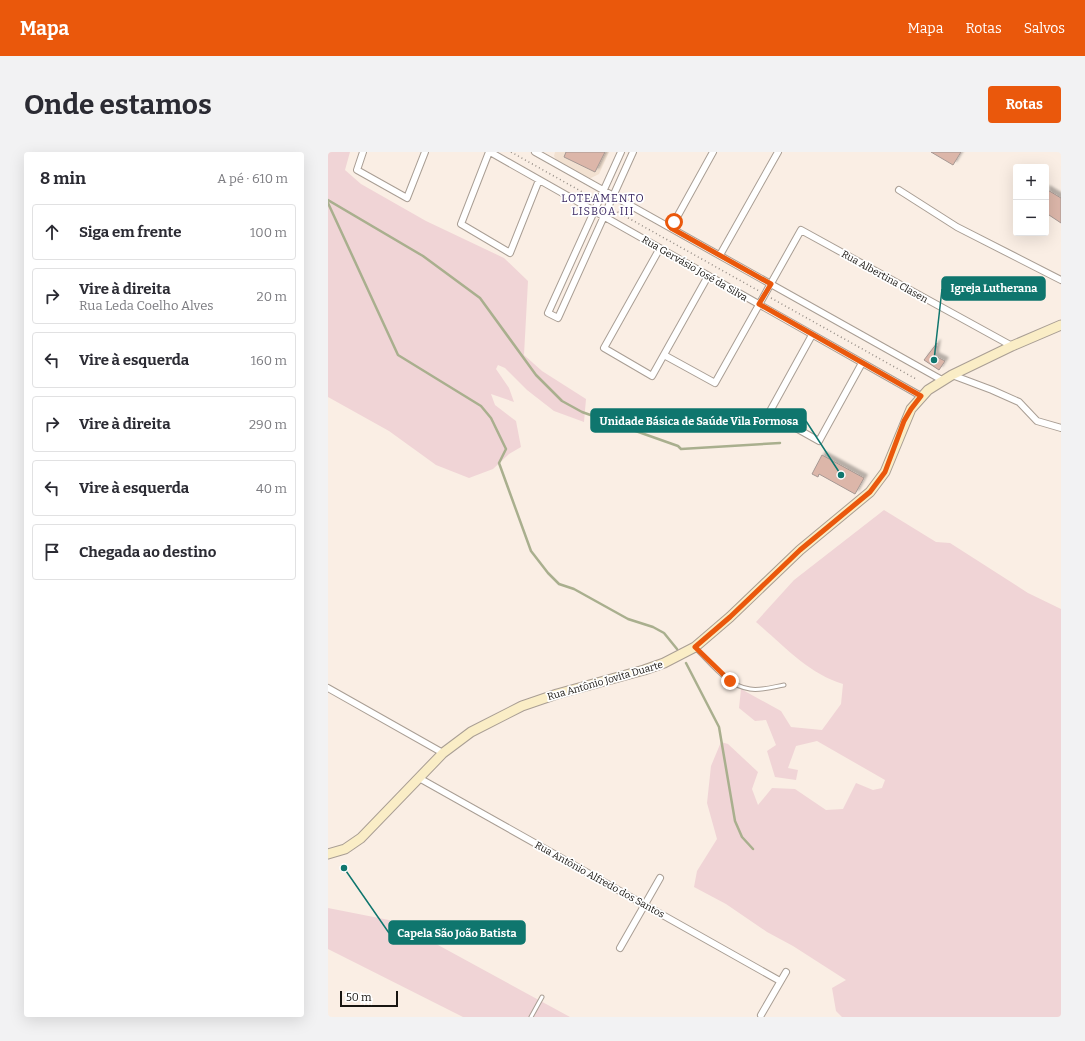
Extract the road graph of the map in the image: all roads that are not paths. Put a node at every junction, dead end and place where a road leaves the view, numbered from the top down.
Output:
1 (363, 152) edge
2 (425, 152) edge
3 (489, 152) edge
4 (535, 152) edge
5 (549, 152) edge
6 (621, 152) edge
7 (633, 152) edge
8 (713, 152) edge
9 (778, 152) edge
10 (547, 159) junction
11 (539, 180) junction
12 (604, 190) junction
13 (899, 190) dead end
14 (613, 196) junction
15 (594, 211) junction
16 (604, 217) junction
17 (671, 228) junction
18 (660, 248) junction
19 (720, 255) junction
20 (708, 276) junction
21 (1061, 280) edge
22 (771, 284) junction
23 (759, 304) junction
24 (1061, 325) edge
25 (812, 334) junction
26 (1012, 346) junction
27 (664, 355) junction
28 (862, 363) junction
29 (952, 375) junction
30 (942, 380) junction
31 (921, 396) junction
32 (1061, 428) edge
33 (695, 647) junction
34 (784, 685) dead end
35 (328, 688) edge
36 (443, 753) junction
37 (419, 778) junction
38 (328, 854) edge
39 (660, 878) dead end
40 (645, 904) junction
41 (620, 948) dead end
42 (786, 972) dead end
43 (780, 981) junction
44 (542, 997) dead end
45 (761, 1015) dead end
46 (531, 1017) edge

1 - 2 street
3 - 11 street, Rua Gervásio José da Silva
3 - 11 street
4 - 10 street
5 - 10 street
6 - 12 street
7 - 14 street
8 - 17 street
9 - 19 street
10 - 12 street
11 - 15 street, Rua Gervásio José da Silva
12 - 14 street
12 - 15 street
13 - 21 street
14 - 16 street
14 - 17 street
15 - 16 street, Rua Gervásio José da Silva
15 - 16 street
16 - 18 street, Rua Gervásio José da Silva
17 - 19 street
18 - 20 street, Rua Gervásio José da Silva
18 - 27 street
19 - 22 street
20 - 23 street, Rua Gervásio José da Silva
20 - 27 street
22 - 23 street
22 - 26 street, Rua Albertina Clasen
22 - 30 street
23 - 25 street, Rua Gervásio José da Silva
23 - 27 street
24 - 26 main road, Rua Antônio Jovita Duarte
25 - 28 street, Rua Gervásio José da Silva
25 - 28 street
26 - 29 main road, Rua Antônio Jovita Duarte
28 - 31 street, Rua Gervásio José da Silva
29 - 30 main road, Rua Antônio Jovita Duarte
29 - 32 street
30 - 31 main road, Rua Antônio Jovita Duarte
31 - 33 main road, Rua Antônio Jovita Duarte
33 - 34 lane
33 - 36 main road, Rua Antônio Jovita Duarte
35 - 36 street
36 - 37 main road, Rua Antônio Jovita Duarte
37 - 38 main road, Rua Antônio Jovita Duarte
37 - 40 street, Rua Antônio Alfredo dos Santos
39 - 40 street
40 - 41 street
40 - 43 street, Rua Antônio Alfredo dos Santos
42 - 43 street
43 - 45 street
44 - 46 lane

